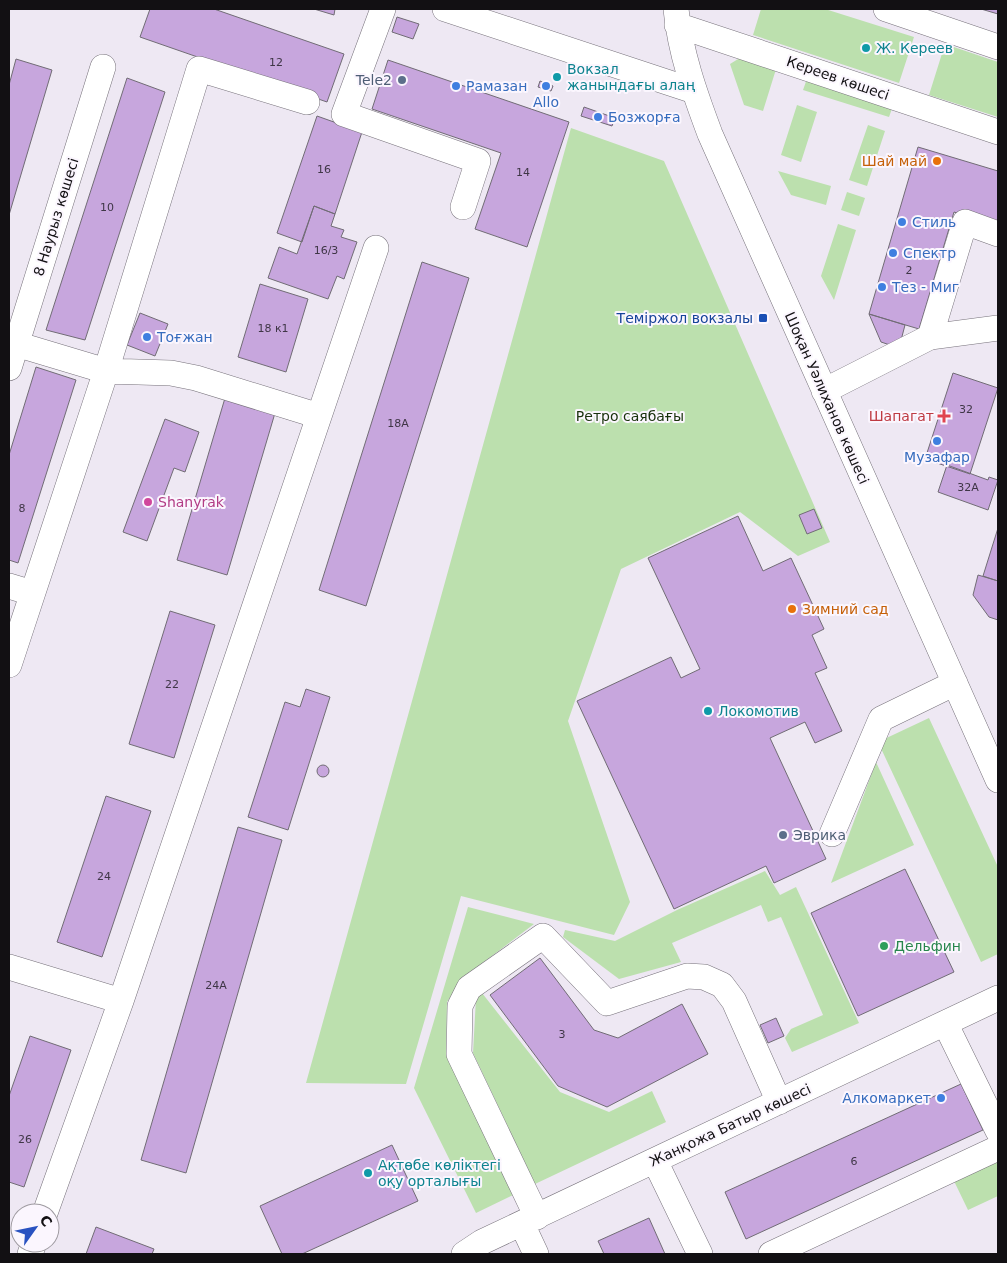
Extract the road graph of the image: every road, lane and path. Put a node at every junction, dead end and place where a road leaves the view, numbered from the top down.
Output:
1 (383, 9) edge
2 (445, 9) edge
3 (886, 9) edge
4 (677, 17) edge
5 (935, 17) edge
6 (998, 47) edge
7 (103, 66) dead end
8 (694, 91) junction
9 (307, 102) dead end
10 (998, 132) edge
11 (463, 208) dead end
12 (998, 234) edge
13 (376, 248) dead end
14 (998, 328) edge
15 (930, 337) junction
16 (16, 344) junction
17 (9, 368) edge
18 (106, 371) junction
19 (824, 391) junction
20 (319, 416) junction
21 (9, 586) edge
22 (32, 593) junction
23 (9, 664) edge
24 (955, 683) junction
25 (998, 780) edge
26 (832, 834) dead end
27 (9, 967) edge
28 (998, 998) edge
29 (121, 1002) junction
30 (946, 1023) junction
31 (779, 1102) junction
32 (998, 1131) edge
33 (998, 1148) edge
34 (655, 1160) junction
35 (49, 1203) edge
36 (529, 1220) junction
37 (464, 1254) edge
38 (536, 1254) edge
39 (700, 1254) edge
40 (771, 1254) edge

1 - 11 street
2 - 8 street
3 - 5 street
4 - 8 street, Шоқан Уәлиханов көшесі
4 - 10 street, Кереев көшесі
5 - 6 street
7 - 16 street, 8 Наурыз көшесі
8 - 19 street, Шоқан Уәлиханов көшесі
9 - 18 street
12 - 15 street
13 - 20 street
14 - 15 street
15 - 19 street
16 - 17 street, 8 Наурыз көшесі
16 - 18 street
18 - 20 street
18 - 22 street
19 - 24 street, Шоқан Уәлиханов көшесі
20 - 29 street
21 - 22 street
22 - 23 street
24 - 25 street, Шоқан Уәлиханов көшесі
24 - 26 street
27 - 29 street
28 - 30 street, Жанқожа Батыр көшесі
29 - 35 street
30 - 31 street, Жанқожа Батыр көшесі
30 - 32 street
31 - 34 street, Жанқожа Батыр көшесі
31 - 36 street
33 - 40 street
34 - 36 street, Жанқожа Батыр көшесі
34 - 39 street
36 - 37 street, Жанқожа Батыр көшесі
36 - 38 street

